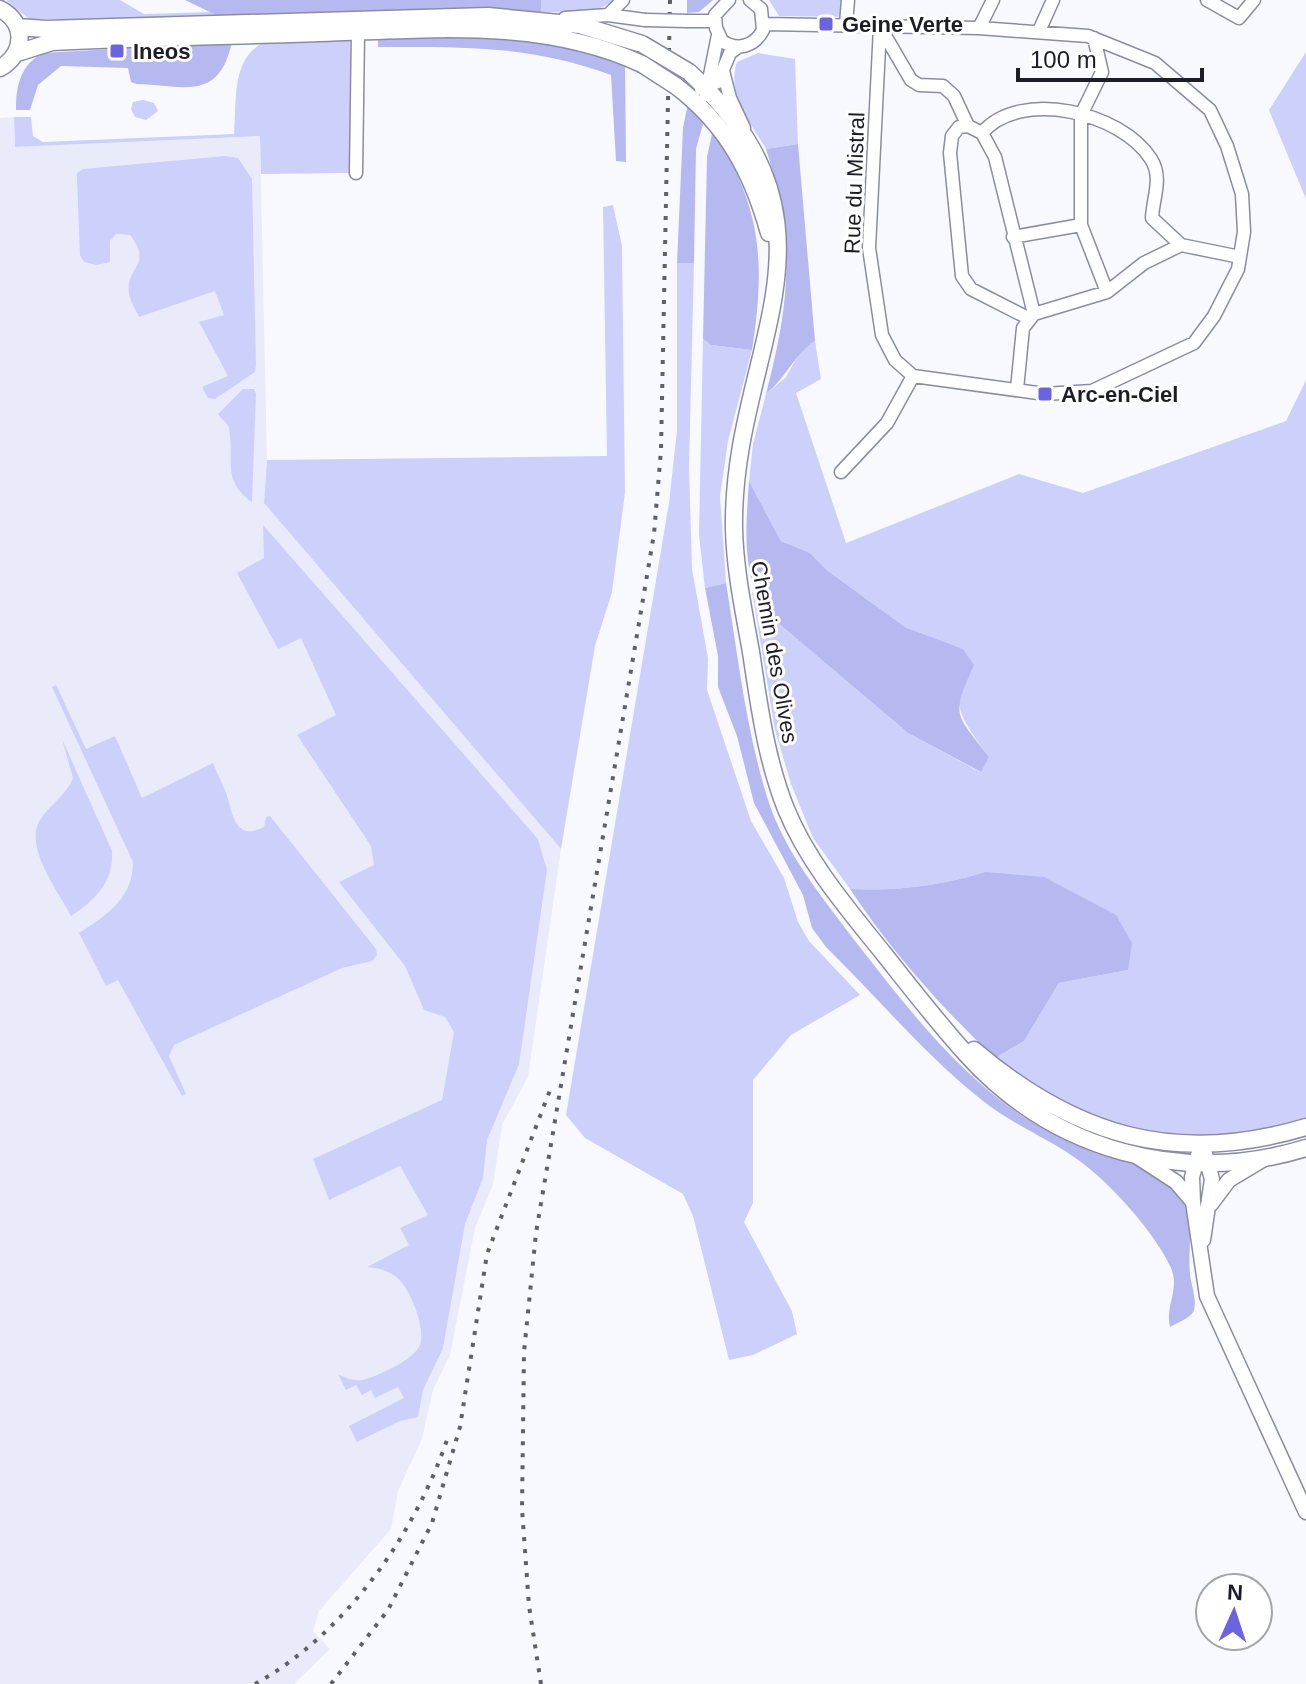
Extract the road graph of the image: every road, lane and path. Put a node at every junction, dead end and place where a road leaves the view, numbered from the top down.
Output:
1 (623, 0) edge
2 (630, 0) edge
3 (729, 0) edge
4 (750, 0) edge
5 (848, 0) edge
6 (993, 0) edge
7 (1053, 0) edge
8 (1207, 0) edge
9 (1254, 0) edge
10 (0, 9) edge
11 (608, 15) junction
12 (639, 19) junction
13 (550, 20) junction
14 (715, 21) junction
15 (765, 24) junction
16 (846, 24) junction
17 (18, 27) junction
18 (880, 27) junction
19 (979, 28) junction
20 (1039, 31) junction
21 (358, 32) junction
22 (718, 35) junction
23 (1094, 38) junction
24 (738, 47) junction
25 (17, 53) junction
26 (0, 68) edge
27 (723, 71) junction
28 (685, 86) junction
29 (706, 88) junction
30 (1081, 115) junction
31 (717, 123) junction
32 (968, 126) junction
33 (982, 133) junction
34 (751, 143) junction
35 (356, 173) dead end
36 (1081, 225) junction
37 (1013, 237) junction
38 (1181, 245) junction
39 (1240, 257) junction
40 (777, 258) junction
41 (1107, 292) junction
42 (1032, 316) junction
43 (913, 376) junction
44 (1017, 389) junction
45 (841, 472) dead end
46 (928, 1009) junction
47 (1306, 1127) edge
48 (1201, 1145) junction
49 (1306, 1148) edge
50 (1136, 1156) junction
51 (1266, 1158) junction
52 (1202, 1165) junction
53 (1193, 1202) junction
54 (1209, 1207) junction
55 (1200, 1252) junction
56 (1306, 1512) edge

1 - 11 street
2 - 12 street
3 - 14 street
4 - 15 street
5 - 16 street
6 - 19 street
7 - 20 street
8 - 9 street
10 - 17 main road
11 - 12 street
11 - 13 street
12 - 14 street, bridge
13 - 17 main road
13 - 28 main road, bridge
14 - 22 street
15 - 16 street
15 - 24 street
16 - 18 street
17 - 25 main road
18 - 19 street
18 - 32 street
18 - 43 street, Rue du Mistral
19 - 20 street
20 - 23 street
21 - 25 main road
21 - 28 main road, bridge
21 - 35 street
22 - 24 street
22 - 29 street
23 - 30 street
23 - 39 street
24 - 27 street
25 - 26 main road
27 - 29 street
27 - 34 street, Chemin des Olives
28 - 29 main road
28 - 31 main road
29 - 31 street, Chemin des Olives
29 - 34 main road, Chemin des Olives
30 - 33 street
30 - 36 street
30 - 38 street
31 - 40 main road, Chemin des Olives
32 - 33 street
32 - 42 street
33 - 37 street
34 - 40 main road, Chemin des Olives
36 - 37 street
36 - 41 street
37 - 42 street
38 - 39 street
38 - 41 street
39 - 44 street
40 - 46 main road, Chemin des Olives
41 - 42 street
42 - 44 street
43 - 44 street
43 - 45 street
46 - 48 main road, Chemin des Olives
46 - 50 main road, Chemin des Olives
47 - 48 main road, Chemin des Olives
48 - 52 street
49 - 51 main road, Chemin des Olives
50 - 52 main road, Chemin des Olives
50 - 53 street, Chemin des Olives
51 - 52 main road, Chemin des Olives
51 - 54 street
52 - 53 street
52 - 54 street
53 - 55 street
54 - 55 street
55 - 56 street

